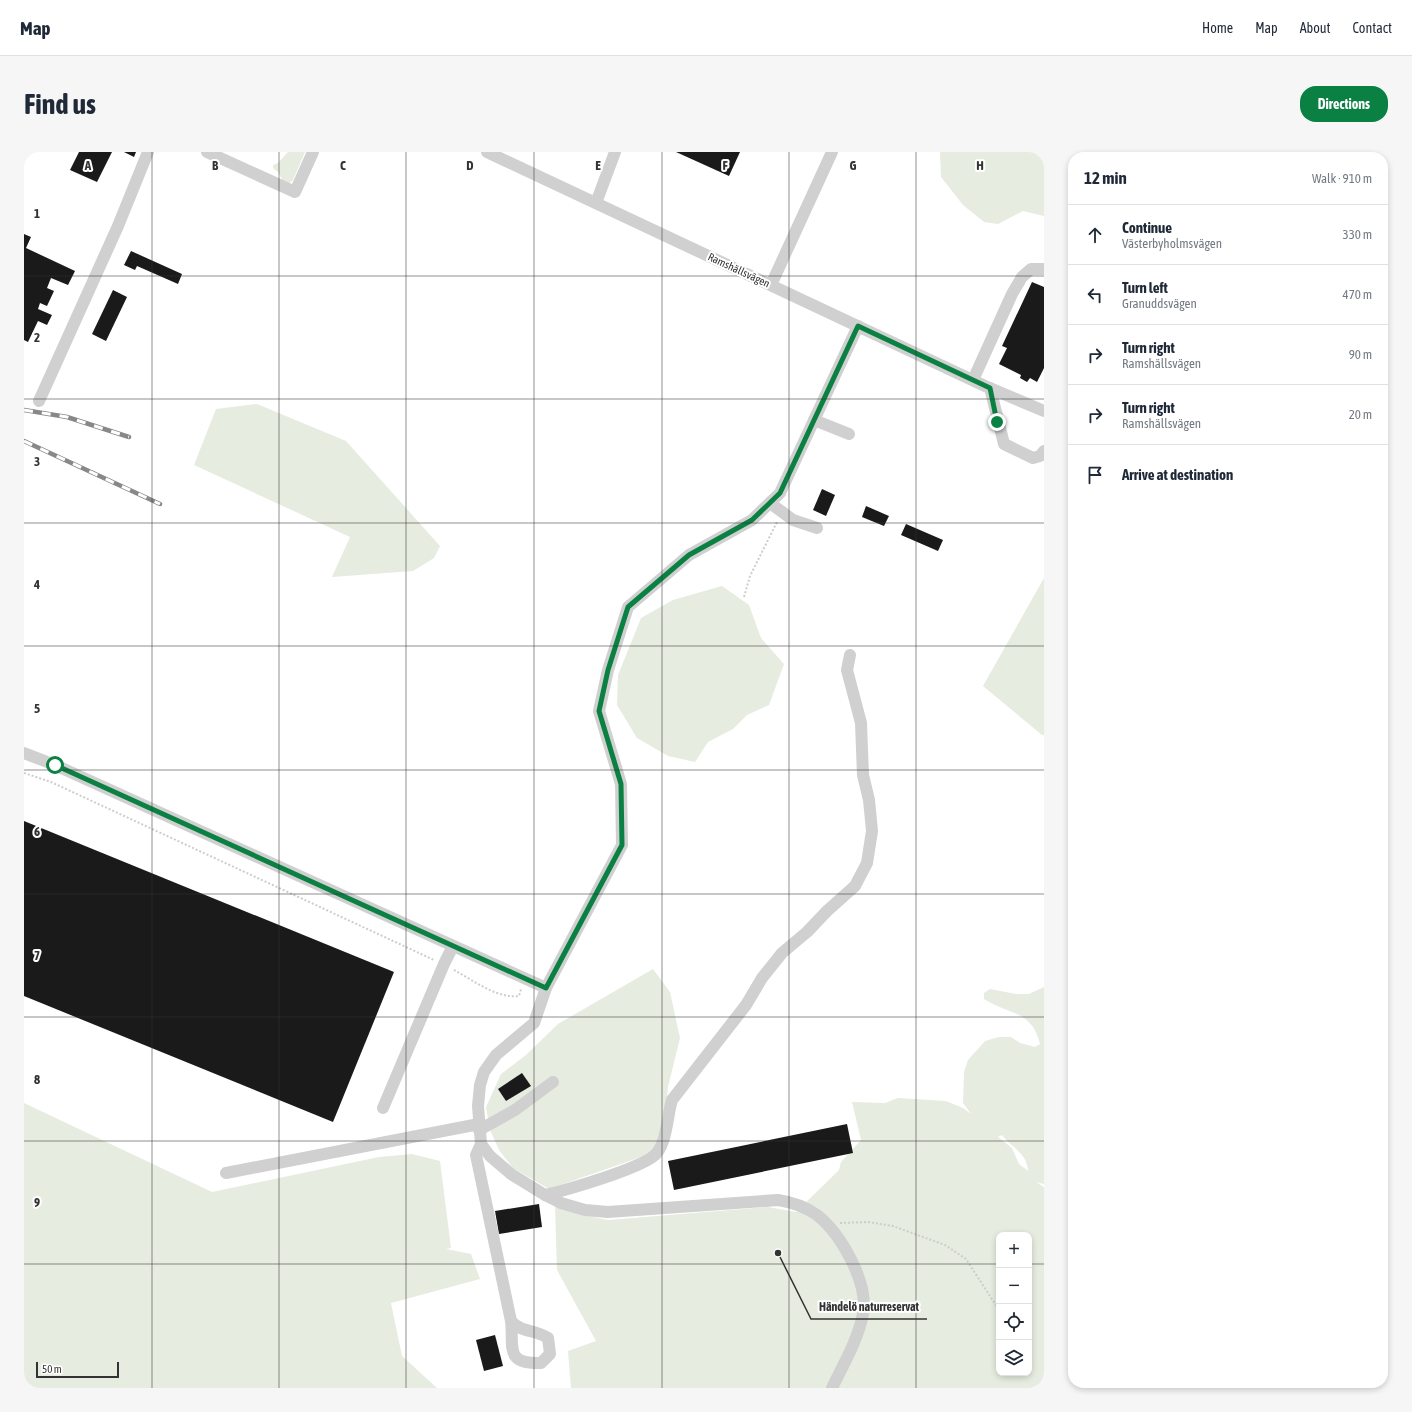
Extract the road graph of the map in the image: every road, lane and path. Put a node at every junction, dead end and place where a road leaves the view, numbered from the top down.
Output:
1 (148, 152) edge
2 (207, 152) edge
3 (313, 152) edge
4 (487, 152) edge
5 (615, 152) edge
6 (832, 152) edge
7 (596, 203) junction
8 (1044, 269) edge
9 (771, 285) junction
10 (858, 326) junction
11 (973, 380) junction
12 (990, 388) junction
13 (39, 401) dead end
14 (1044, 411) edge
15 (814, 420) junction
16 (850, 434) dead end
17 (1044, 451) edge
18 (770, 503) junction
19 (782, 512) junction
20 (817, 528) dead end
21 (744, 596) dead end
22 (850, 655) dead end
23 (24, 754) edge
24 (24, 773) edge
25 (453, 946) junction
26 (444, 964) junction
27 (526, 979) junction
28 (546, 988) junction
29 (554, 1082) dead end
30 (382, 1108) dead end
31 (479, 1127) junction
32 (481, 1144) junction
33 (226, 1173) dead end
34 (545, 1196) junction
35 (825, 1223) junction
36 (996, 1305) edge
37 (511, 1321) dead end
38 (832, 1388) edge

1 - 13 street
2 - 3 street
4 - 7 street, Ramshällsvägen
5 - 7 street
6 - 9 street
7 - 9 street, Ramshällsvägen
8 - 11 street
9 - 10 street, Ramshällsvägen
10 - 11 street, Ramshällsvägen
10 - 15 street
11 - 12 street, Ramshällsvägen
12 - 14 street, Ramshällsvägen
12 - 17 street
15 - 16 street
15 - 18 street
18 - 19 street
18 - 28 street
19 - 20 street
19 - 21 path
22 - 34 street
23 - 25 street
24 - 26 path
25 - 26 street
25 - 27 street
26 - 27 path
26 - 30 street
27 - 28 street
28 - 31 street
29 - 31 street
31 - 32 street
31 - 33 street
32 - 34 street
32 - 37 street
34 - 35 street
35 - 36 path
35 - 38 street

